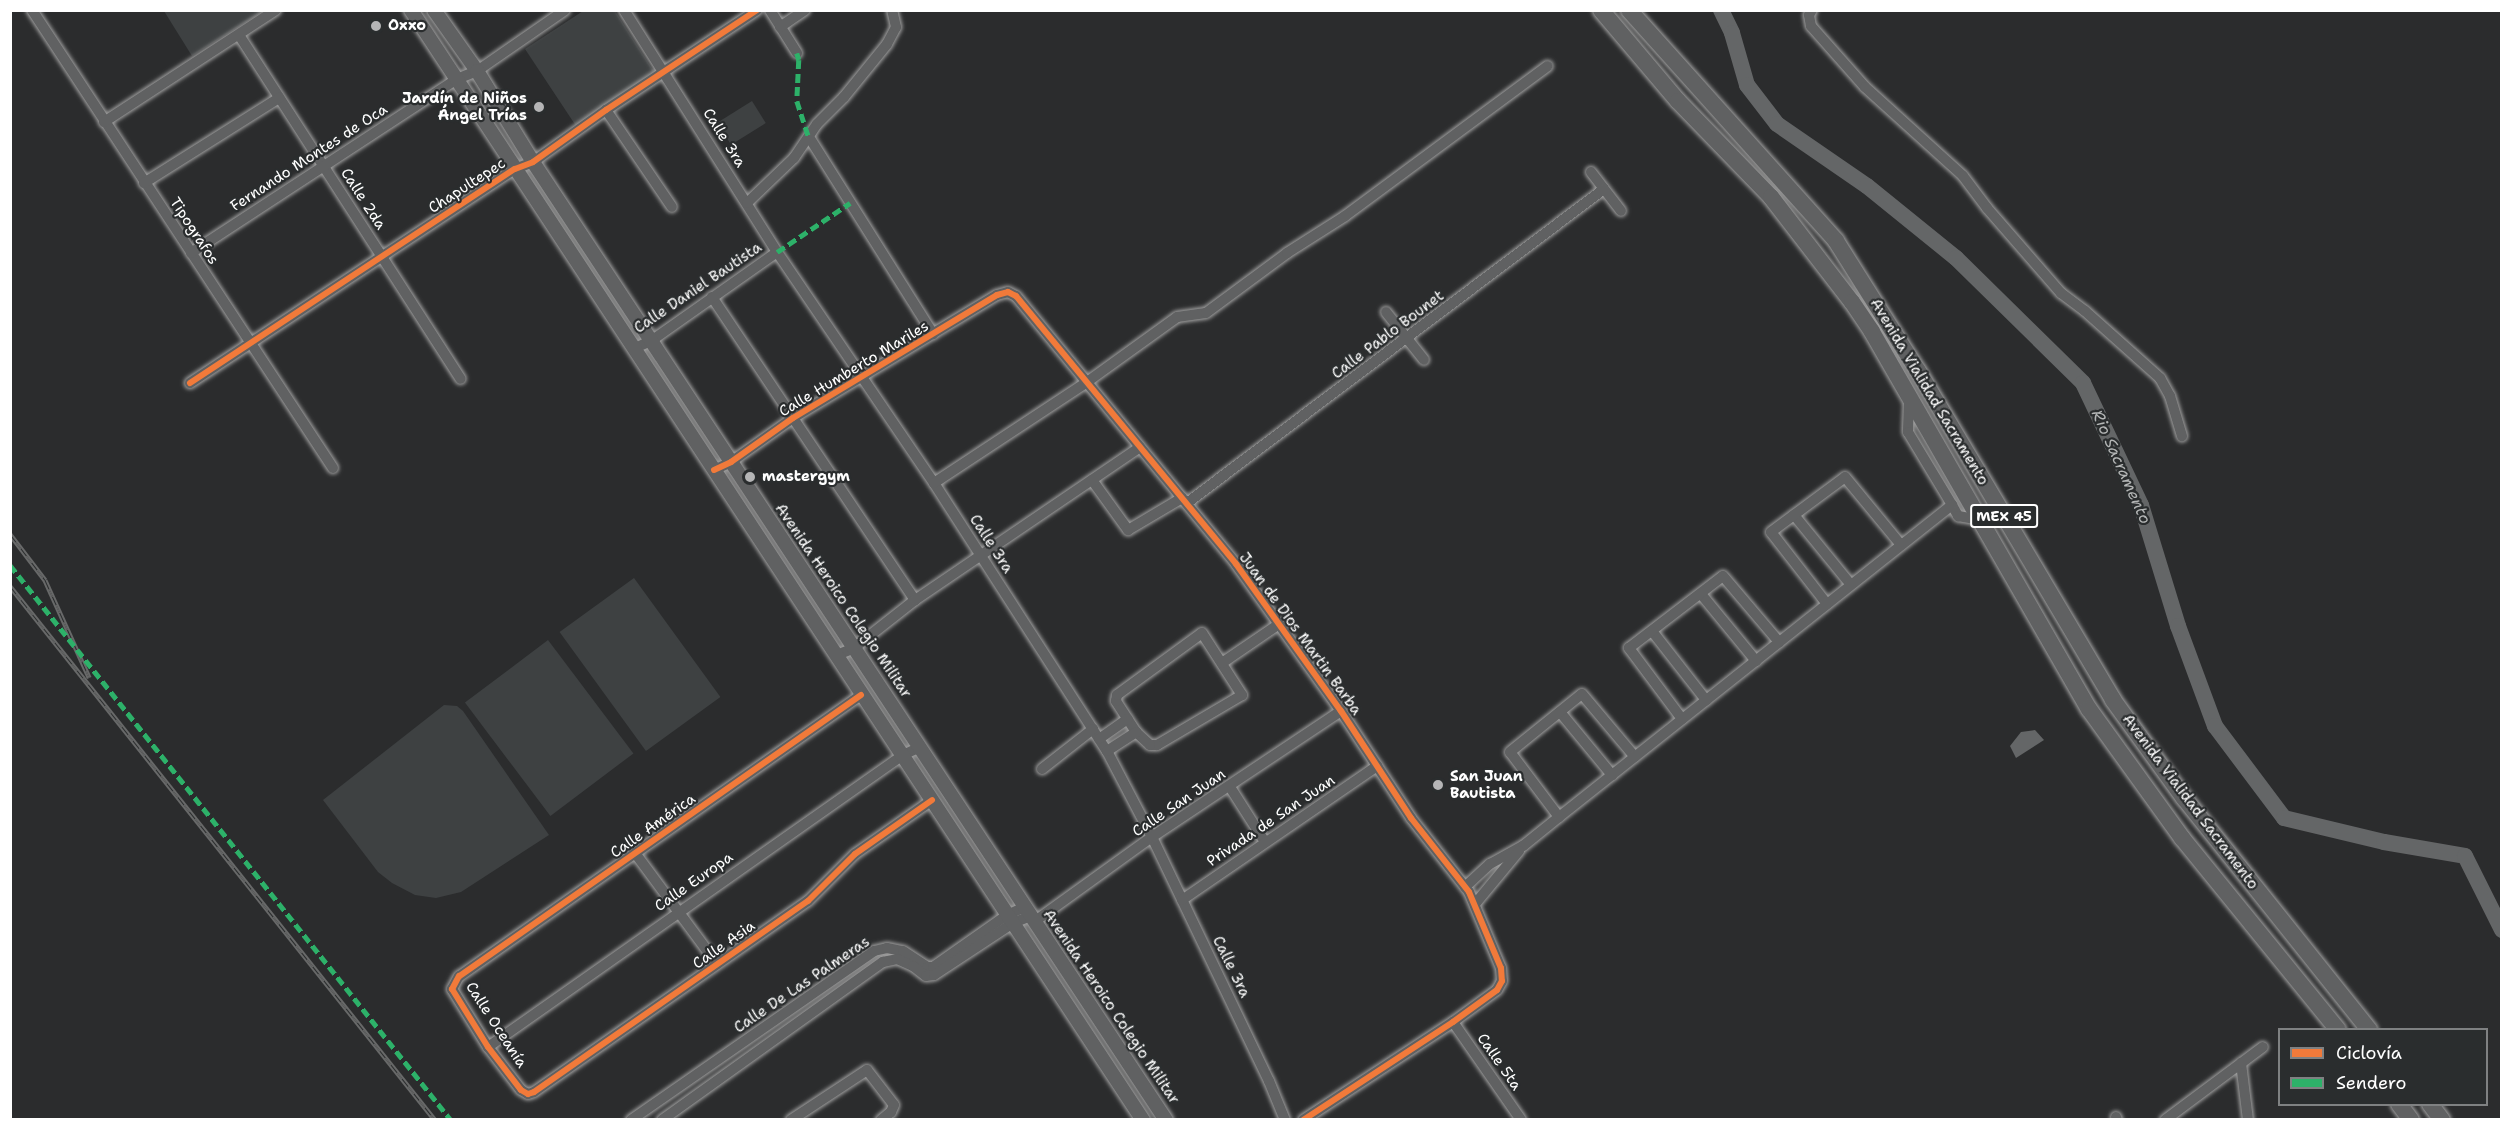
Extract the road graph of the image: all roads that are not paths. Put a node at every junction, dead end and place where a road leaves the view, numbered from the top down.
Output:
1 (32, 10) edge
2 (276, 10) edge
3 (411, 10) edge
4 (434, 10) edge
5 (565, 10) edge
6 (624, 10) edge
7 (757, 10) edge
8 (770, 10) edge
9 (805, 10) edge
10 (892, 10) edge
11 (1601, 10) edge
12 (1629, 10) edge
13 (1812, 10) edge
14 (780, 27) junction
15 (239, 35) junction
16 (797, 53) dead end
17 (1548, 66) dead end
18 (477, 71) junction
19 (665, 72) junction
20 (457, 79) junction
21 (279, 98) junction
22 (606, 110) junction
23 (104, 122) junction
24 (809, 137) junction
25 (533, 162) junction
26 (324, 166) junction
27 (515, 169) junction
28 (1591, 172) dead end
29 (144, 183) junction
30 (1604, 189) junction
31 (747, 203) junction
32 (672, 207) dead end
33 (1621, 211) dead end
34 (777, 252) junction
35 (191, 253) junction
36 (382, 256) junction
37 (1008, 292) joint
38 (712, 297) junction
39 (1386, 312) dead end
40 (933, 334) junction
41 (1408, 340) junction
42 (651, 341) junction
43 (250, 342) junction
44 (635, 348) junction
45 (1424, 360) dead end
46 (863, 377) junction
47 (461, 379) dead end
48 (1087, 382) junction
49 (190, 383) dead end
50 (1910, 398) junction
51 (793, 418) junction
52 (2182, 436) dead end
53 (1140, 447) junction
54 (731, 462) junction
55 (333, 468) dead end
56 (714, 470) junction
57 (1092, 480) junction
58 (934, 483) junction
59 (1185, 501) junction
60 (1952, 505) junction
61 (1794, 515) junction
62 (1981, 520) junction
63 (1901, 545) junction
64 (981, 557) junction
65 (1851, 585) junction
66 (1701, 594) junction
67 (915, 600) junction
68 (1827, 604) junction
69 (1279, 624) junction
70 (1652, 631) junction
71 (1779, 642) junction
72 (854, 648) junction
73 (837, 655) junction
74 (1755, 661) junction
75 (1222, 663) junction
76 (861, 695) junction
77 (1706, 700) junction
78 (1341, 711) junction
79 (1560, 712) junction
80 (1128, 719) junction
81 (1682, 719) junction
82 (1136, 732) junction
83 (1096, 734) junction
84 (920, 747) junction
85 (1107, 751) junction
86 (903, 755) junction
87 (1635, 757) junction
88 (1377, 766) junction
89 (1042, 769) dead end
90 (1612, 776) junction
91 (1230, 787) junction
92 (932, 800) junction
93 (1559, 817) junction
94 (1152, 837) junction
95 (1265, 842) junction
96 (1522, 846) junction
97 (635, 853) junction
98 (1465, 886) junction
99 (1182, 900) junction
100 (1475, 904) junction
101 (678, 912) junction
102 (1030, 915) junction
103 (1010, 919) junction
104 (895, 954) junction
105 (717, 964) junction
106 (459, 976) joint
107 (1453, 1022) junction
108 (2337, 1028) edge
109 (2368, 1028) edge
110 (488, 1047) junction
111 (2263, 1047) dead end
112 (727, 1053) junction
113 (2241, 1063) junction
114 (737, 1065) junction
115 (521, 1090) joint
116 (2401, 1106) edge
117 (2432, 1106) edge
118 (631, 1119) edge
119 (662, 1119) edge
120 (791, 1119) edge
121 (880, 1119) edge
122 (1143, 1119) edge
123 (1166, 1119) edge
124 (1285, 1119) edge
125 (1303, 1119) edge
126 (1521, 1119) edge
127 (2165, 1119) edge
128 (2248, 1119) edge
129 (2411, 1119) edge
130 (2442, 1119) edge

1 - 23 street, Tipografos
2 - 15 street
3 - 20 main road
4 - 18 main road, Avenida Heroico Colegio Militar
5 - 18 street, Fernando Montes de Oca
6 - 19 street, Calle 3ra
7 - 19 street, Chapultepec
8 - 14 street
9 - 14 street
10 - 24 street
11 - 50 highway, Avenida Vialidad Sacramento / MEX 45
12 - 109 highway, Avenida Vialidad Sacramento / MEX 45
13 - 52 street
14 - 16 street
15 - 21 street, Calle 2da
15 - 23 street
17 - 48 street
18 - 20 street, Fernando Montes de Oca
18 - 25 main road, Avenida Heroico Colegio Militar
19 - 22 street, Chapultepec
19 - 31 street, Calle 3ra
20 - 26 street, Fernando Montes de Oca
20 - 27 main road
21 - 26 street, Calle 2da
21 - 29 street
22 - 25 street, Chapultepec
22 - 32 street
23 - 29 street, Tipografos
24 - 31 street
24 - 40 street
25 - 27 street, Chapultepec
25 - 42 main road, Avenida Heroico Colegio Militar
26 - 35 street, Fernando Montes de Oca
26 - 36 street, Calle 2da
27 - 36 street, Chapultepec
27 - 44 main road
28 - 30 street
29 - 35 street, Tipografos
30 - 33 street
30 - 41 street, Calle Pablo Bounet
31 - 34 street, Calle 3ra
34 - 38 street, Calle Daniel Bautista
34 - 46 street, Calle 3ra
35 - 43 street, Tipografos
36 - 43 street, Chapultepec
36 - 47 street, Calle 2da
37 - 40 street, Calle Humberto Mariles
37 - 48 street, Juan de Dios Martin Barba
38 - 42 street, Calle Daniel Bautista
38 - 51 street
39 - 41 street
40 - 46 street, Calle Humberto Mariles
41 - 45 street
41 - 59 street, Calle Pablo Bounet
42 - 44 street, Calle Daniel Bautista
42 - 54 main road, Avenida Heroico Colegio Militar
43 - 49 street, Chapultepec
43 - 55 street, Tipografos
44 - 56 main road
46 - 51 street, Calle Humberto Mariles
46 - 58 street, Calle 3ra
48 - 53 street, Juan de Dios Martin Barba
48 - 58 street
50 - 60 street
50 - 62 highway, Avenida Vialidad Sacramento / MEX 45
51 - 54 street, Calle Humberto Mariles
51 - 67 street
53 - 57 street
53 - 59 street, Juan de Dios Martin Barba
54 - 56 street, Calle Humberto Mariles
54 - 72 main road, Avenida Heroico Colegio Militar
56 - 73 main road
57 - 59 street, Calle Pablo Bounet
57 - 64 street
58 - 64 street, Calle 3ra
59 - 69 street, Juan de Dios Martin Barba
60 - 62 street
60 - 63 street
61 - 63 street
61 - 65 street
61 - 68 street
62 - 108 highway, Avenida Vialidad Sacramento / MEX 45
63 - 65 street
64 - 67 street
64 - 83 street, Calle 3ra
65 - 68 street
66 - 70 street
66 - 71 street
66 - 74 street
67 - 72 street
68 - 71 street
69 - 75 street
69 - 78 street, Juan de Dios Martin Barba
70 - 77 street
70 - 81 street
71 - 74 street
72 - 73 street
72 - 84 main road, Avenida Heroico Colegio Militar
73 - 76 main road
74 - 77 street
75 - 80 street
75 - 82 street
76 - 86 main road
76 - 97 street, Calle América
77 - 81 street
78 - 88 street, Juan de Dios Martin Barba
78 - 91 street, Calle San Juan
79 - 87 street
79 - 90 street
79 - 93 street
80 - 82 street
80 - 83 street
81 - 87 street
82 - 85 street
83 - 85 street, Calle 3ra
83 - 89 street
84 - 86 street, Calle Europa
84 - 102 main road, Avenida Heroico Colegio Militar
85 - 94 street, Calle 3ra
86 - 92 main road
86 - 101 street, Calle Europa
87 - 90 street
88 - 95 street, Privada de San Juan
88 - 98 street, Juan de Dios Martin Barba
90 - 93 street
91 - 94 street, Calle San Juan
91 - 95 street
92 - 103 main road
92 - 105 street, Calle Asia
93 - 96 street
94 - 99 street, Calle 3ra
94 - 102 street, Calle San Juan
95 - 99 street, Privada de San Juan
96 - 98 street
96 - 100 street
97 - 101 street
97 - 106 street, Calle América
98 - 100 street, Juan de Dios Martin Barba
99 - 124 street, Calle 3ra
100 - 107 street, Juan de Dios Martin Barba
101 - 105 street
101 - 110 street, Calle Europa
102 - 103 street, Calle De Las Palmeras
102 - 123 main road, Avenida Heroico Colegio Militar
103 - 104 street, Calle De Las Palmeras
103 - 122 main road
104 - 112 street, Calle De Las Palmeras
104 - 114 street, Calle De Las Palmeras
105 - 115 street, Calle Asia
106 - 110 street, Calle Oceanía
107 - 125 street
107 - 126 street, Calle 5ta
110 - 115 street, Calle Oceanía
111 - 113 street
112 - 114 street
112 - 118 street, Calle De Las Palmeras
113 - 127 street
113 - 128 street
114 - 119 street, Calle De Las Palmeras
116 - 129 highway
117 - 130 highway
120 - 121 street

